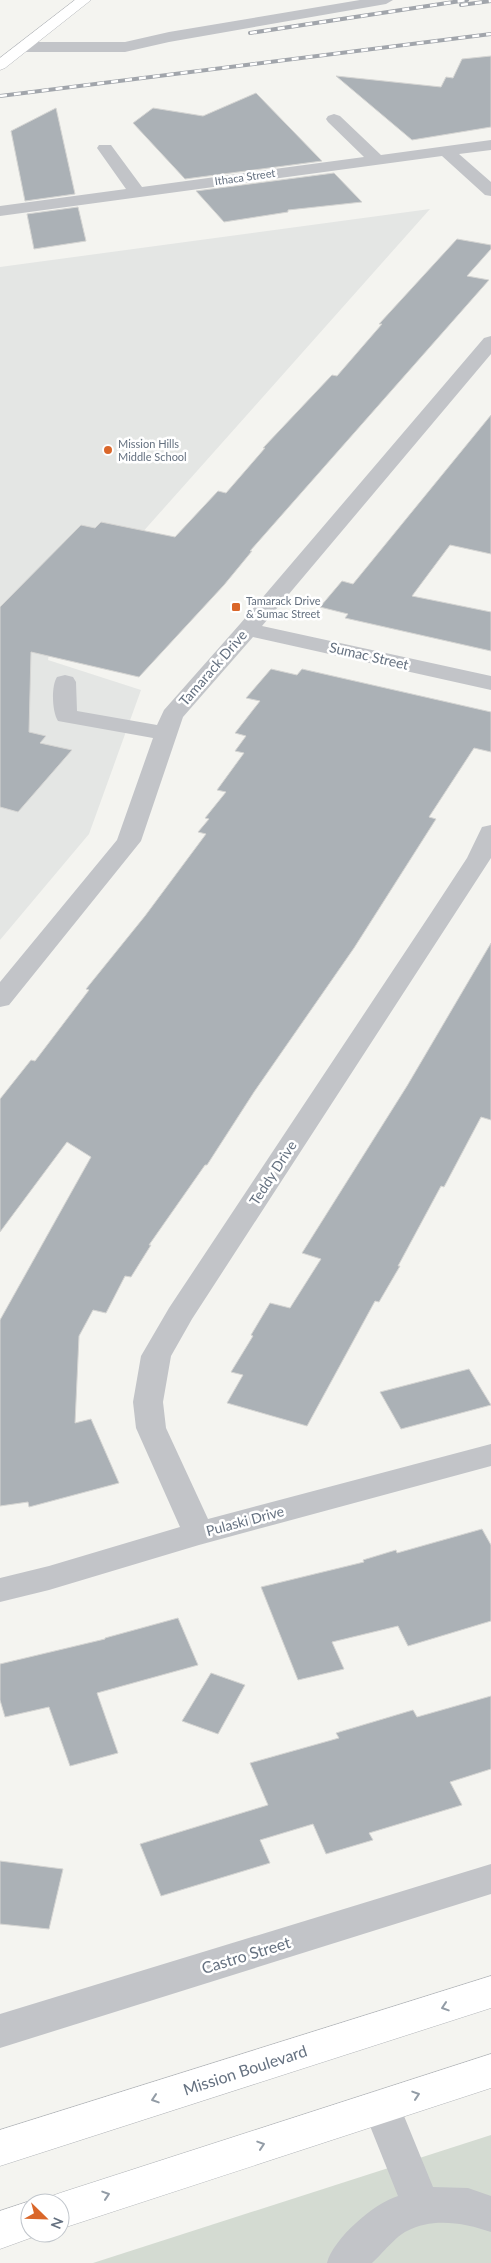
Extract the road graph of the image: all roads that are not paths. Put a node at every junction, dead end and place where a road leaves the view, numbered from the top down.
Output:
1 (84, 0) edge
2 (386, 0) edge
3 (22, 47) junction
4 (0, 64) edge
5 (334, 119) dead end
6 (491, 145) edge
7 (105, 148) dead end
8 (446, 151) junction
9 (377, 160) junction
10 (137, 192) junction
11 (491, 192) edge
12 (0, 211) edge
13 (491, 342) edge
14 (248, 628) junction
15 (65, 682) dead end
16 (491, 683) edge
17 (166, 733) junction
18 (491, 832) edge
19 (0, 999) edge
20 (491, 1455) edge
21 (199, 1533) junction
22 (0, 1590) edge
23 (491, 1879) edge
24 (491, 1992) edge
25 (0, 2031) edge
26 (491, 2071) edge
27 (381, 2106) junction
28 (0, 2148) edge
29 (70, 2207) edge
30 (422, 2208) junction
31 (491, 2214) edge
32 (20, 2223) edge
33 (0, 2230) edge
34 (347, 2263) edge

1 - 3 main road
2 - 3 street
3 - 4 main road
5 - 9 street
6 - 8 street, Ithaca Street
7 - 10 street
8 - 9 street, Ithaca Street
8 - 11 street
9 - 10 street, Ithaca Street
10 - 12 street, Ithaca Street
13 - 14 street, Tamarack Drive
14 - 16 street, Sumac Street
14 - 17 street, Tamarack Drive
15 - 17 street
17 - 19 street, Tamarack Drive
18 - 21 street, Teddy Drive
20 - 21 street, Pulaski Drive
21 - 22 street, Pulaski Drive
23 - 25 street, Castro Street
24 -> 28 main road, Mission Boulevard
27 -> 26 main road
29 -> 27 main road
27 - 30 street
30 - 31 street
30 - 34 street
32 - 33 main road

